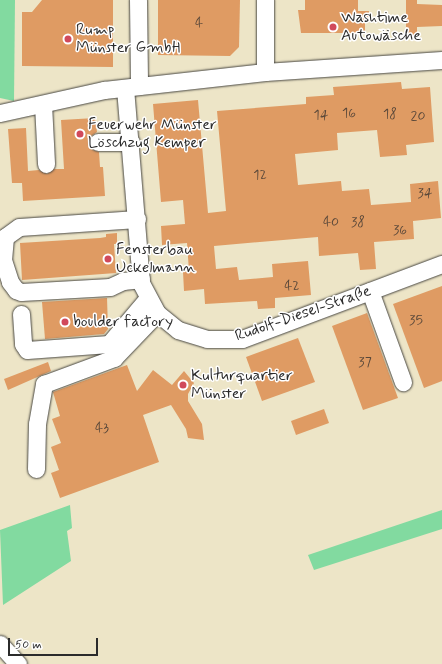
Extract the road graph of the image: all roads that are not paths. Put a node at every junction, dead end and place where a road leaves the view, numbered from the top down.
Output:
1 (138, 0) edge
2 (265, 0) edge
3 (442, 60) edge
4 (265, 72) junction
5 (132, 87) junction
6 (42, 104) junction
7 (0, 113) edge
8 (98, 142) dead end
9 (131, 142) junction
10 (46, 164) dead end
11 (137, 218) junction
12 (442, 264) edge
13 (141, 279) junction
14 (370, 291) junction
15 (147, 299) junction
16 (157, 313) junction
17 (21, 314) dead end
18 (403, 382) dead end
19 (36, 468) dead end
20 (3, 647) edge
21 (18, 664) edge

1 - 5 street, Rudolf-Diesel-Straße
2 - 4 street
3 - 4 street
4 - 5 street
5 - 6 street
5 - 9 street, Rudolf-Diesel-Straße
6 - 7 street
6 - 10 street
8 - 9 street
9 - 11 street, Rudolf-Diesel-Straße
11 - 13 street, Rudolf-Diesel-Straße
11 - 13 street
12 - 14 street, Rudolf-Diesel-Straße
13 - 15 street, Rudolf-Diesel-Straße
14 - 16 street, Rudolf-Diesel-Straße
14 - 18 street
15 - 16 street, Rudolf-Diesel-Straße
15 - 17 street
16 - 19 street
20 - 21 street

